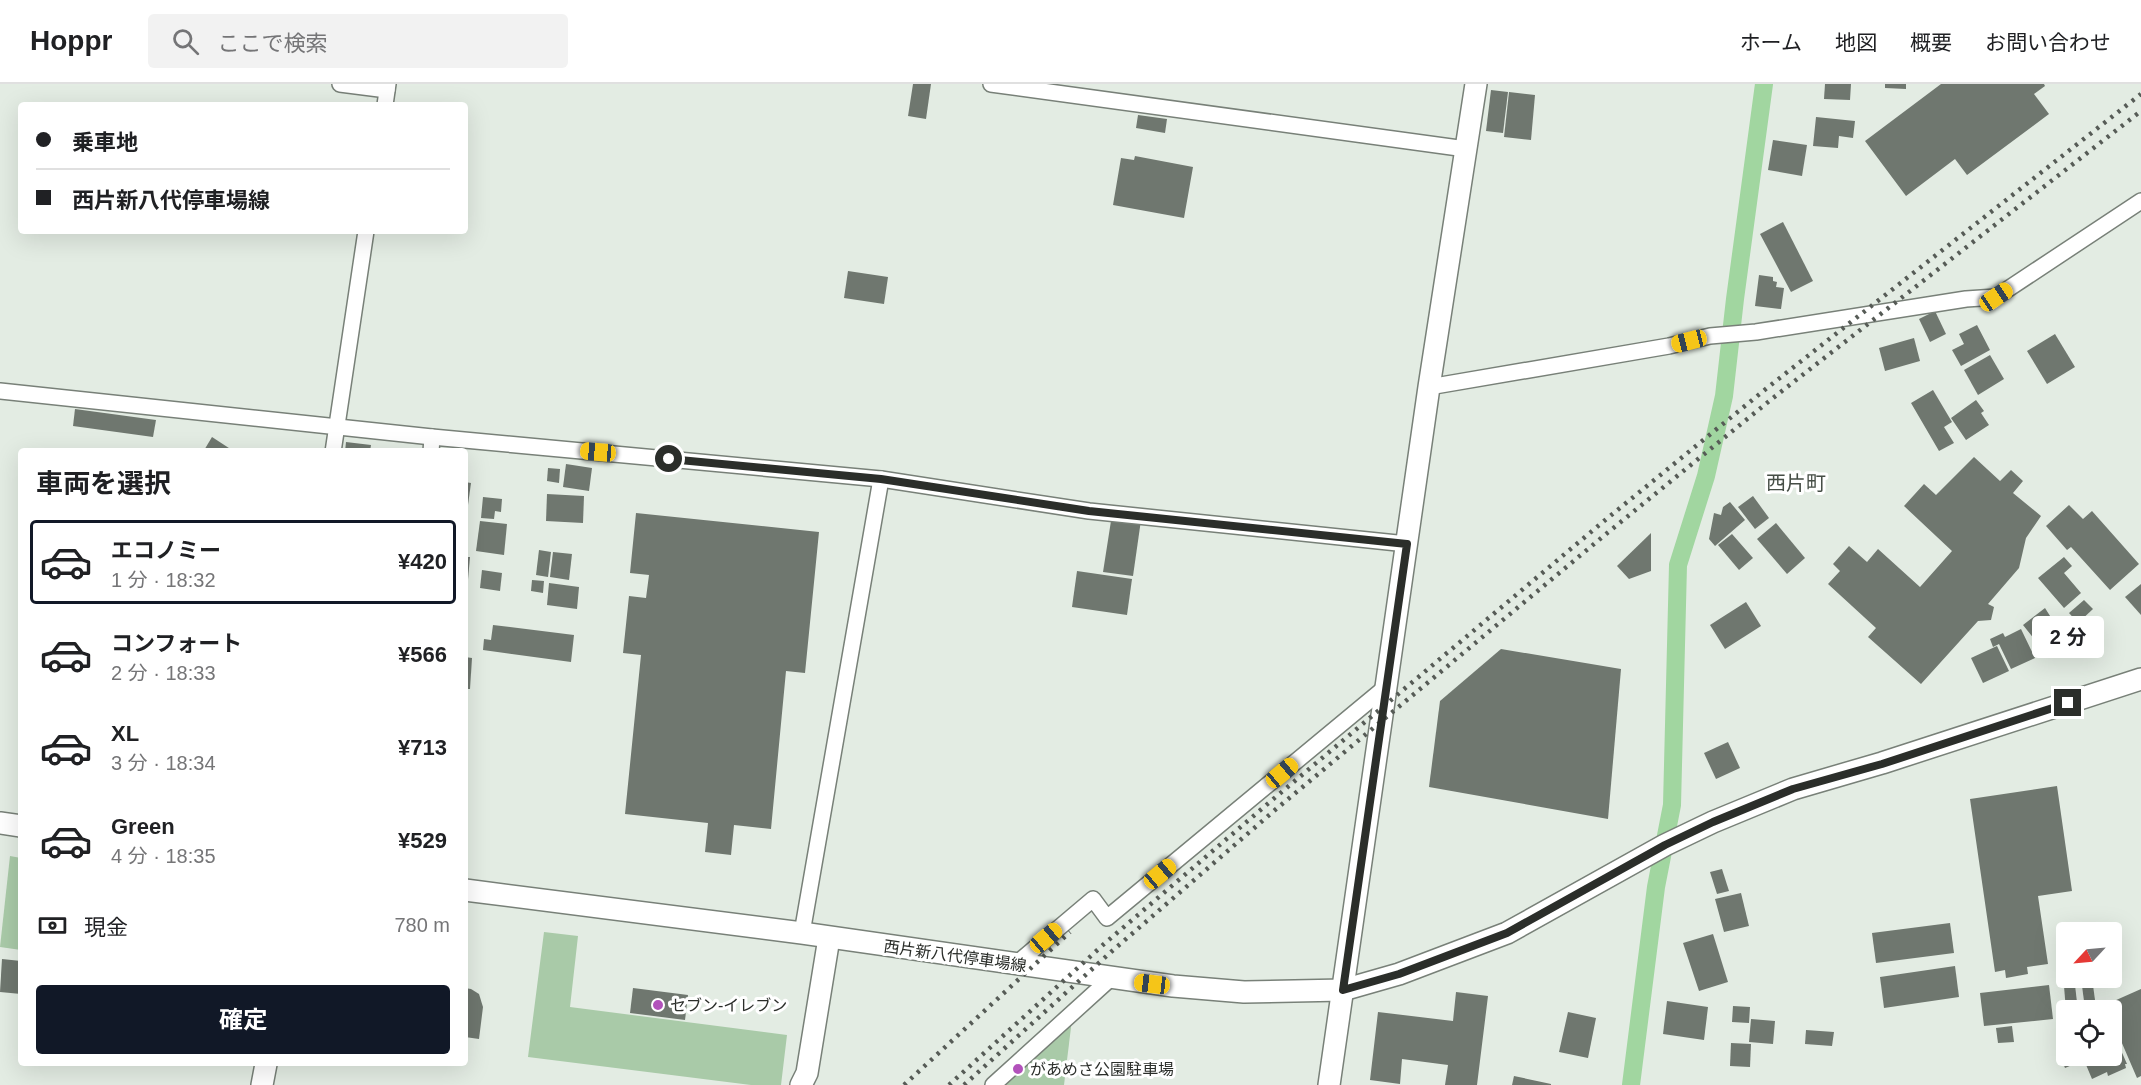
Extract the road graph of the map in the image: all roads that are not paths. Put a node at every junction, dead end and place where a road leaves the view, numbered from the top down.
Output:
1 (340, 84) edge
2 (991, 84) edge
3 (1476, 84) edge
4 (387, 93) edge
5 (1466, 148) junction
6 (2141, 201) edge
7 (366, 234) edge
8 (1430, 387) junction
9 (0, 391) edge
10 (337, 425) junction
11 (431, 444) edge
12 (334, 448) edge
13 (881, 479) junction
14 (1407, 544) junction
15 (2141, 679) edge
16 (1387, 686) junction
17 (0, 823) edge
18 (18, 826) edge
19 (468, 890) edge
20 (802, 933) junction
21 (829, 938) junction
22 (1015, 965) junction
23 (1111, 978) junction
24 (1343, 990) junction
25 (266, 1066) edge
26 (262, 1085) edge
27 (801, 1085) edge
28 (993, 1085) edge
29 (1329, 1085) edge

1 - 4 street
2 - 5 street
3 - 5 main road
5 - 8 main road
6 - 8 street
7 - 10 street
8 - 14 main road
9 - 10 street
10 - 11 street
10 - 12 street
11 - 13 street
13 - 14 street
13 - 20 street
14 - 16 main road
15 - 24 main road, 西片新八代停車場線
16 - 22 street
16 - 24 main road
17 - 18 main road
19 - 20 main road, 西片新八代停車場線
20 - 21 main road, 西片新八代停車場線
21 - 22 main road, 西片新八代停車場線
21 - 27 main road
22 - 23 main road, 西片新八代停車場線
23 - 24 main road, 西片新八代停車場線
23 - 28 street
24 - 29 main road
25 - 26 main road

